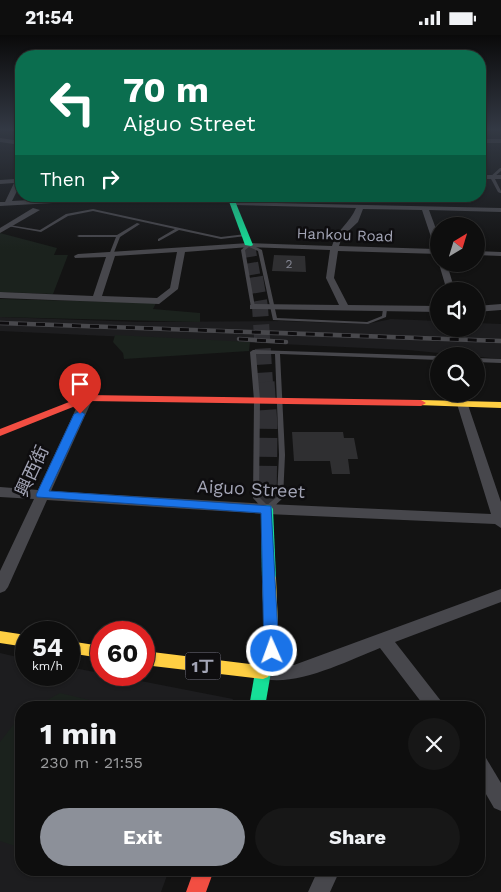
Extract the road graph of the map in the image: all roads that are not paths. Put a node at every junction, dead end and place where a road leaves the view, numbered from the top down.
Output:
1 (501, 169) edge
2 (486, 177) edge
3 (492, 177) junction
4 (501, 177) edge
5 (15, 180) edge
6 (0, 182) edge
7 (15, 187) edge
8 (500, 192) edge
9 (38, 202) edge
10 (233, 202) edge
11 (287, 202) edge
12 (403, 202) edge
13 (4, 204) edge
14 (361, 206) junction
15 (404, 207) junction
16 (425, 208) junction
17 (36, 210) dead end
18 (501, 210) edge
19 (430, 223) edge
20 (138, 224) dead end
21 (9, 225) junction
22 (178, 229) junction
23 (0, 231) edge
24 (79, 236) dead end
25 (118, 236) junction
26 (159, 240) dead end
27 (248, 240) junction
28 (336, 248) junction
29 (180, 250) junction
30 (430, 251) edge
31 (485, 253) edge
32 (501, 254) edge
33 (112, 255) junction
34 (78, 256) dead end
35 (0, 295) edge
36 (97, 298) junction
37 (253, 307) joint
38 (274, 307) junction
39 (501, 307) edge
40 (345, 308) junction
41 (485, 308) edge
42 (384, 309) junction
43 (430, 309) edge
44 (254, 352) joint
45 (277, 352) junction
46 (430, 358) edge
47 (485, 360) edge
48 (501, 361) edge
49 (87, 398) junction
50 (257, 399) junction
51 (281, 400) junction
52 (463, 404) junction
53 (501, 405) edge
54 (0, 433) edge
55 (0, 492) edge
56 (42, 495) junction
57 (267, 509) junction
58 (501, 520) edge
59 (0, 587) edge
60 (501, 595) edge
61 (0, 637) edge
62 (15, 639) edge
63 (383, 639) junction
64 (155, 659) edge
65 (263, 672) junction
66 (258, 701) edge
67 (430, 701) edge
68 (485, 775) edge
69 (501, 801) edge
70 (202, 876) edge
71 (326, 876) edge
72 (196, 892) edge
73 (319, 892) edge

1 - 3 lane
2 - 3 street
3 - 4 street
3 - 8 lane
5 - 6 street
7 - 13 street
9 - 13 street
10 - 27 street
11 - 14 street
12 - 15 street
14 - 15 street
14 - 28 street
15 - 16 street
16 - 18 street
16 - 19 street
17 - 21 street
20 - 25 lane
21 - 22 lane
21 - 23 street
22 - 26 lane
22 - 27 lane
24 - 25 lane
25 - 33 lane
27 - 28 street, Hankou Road
27 - 29 street, Hankou Road
27 - 37 lane
27 - 38 lane
28 - 30 street, Hankou Road
28 - 40 street
29 - 33 street, Hankou Road
29 - 36 street
31 - 32 street
33 - 34 street, Hankou Road
33 - 36 street
35 - 36 street
37 - 38 street
38 - 40 street
38 - 42 lane
39 - 41 street
40 - 42 street
42 - 43 street
44 - 45 lane
44 - 50 lane
45 - 46 lane
45 - 51 lane
47 - 48 lane
49 - 50 street
49 - 54 street
49 - 56 street, 興西街
50 - 51 street
50 - 57 lane
51 - 52 street
51 - 57 lane
52 - 53 street
52 - 58 street
55 - 56 street, Aiguo Street
56 - 57 street, Aiguo Street
56 - 59 street, 興西街
57 - 58 street, Aiguo Street
57 - 65 street
60 - 63 street
61 - 62 street
63 - 65 street
63 - 67 street
64 - 65 street, 1丁
65 - 66 street
68 - 69 street
70 - 72 street
71 - 73 street

